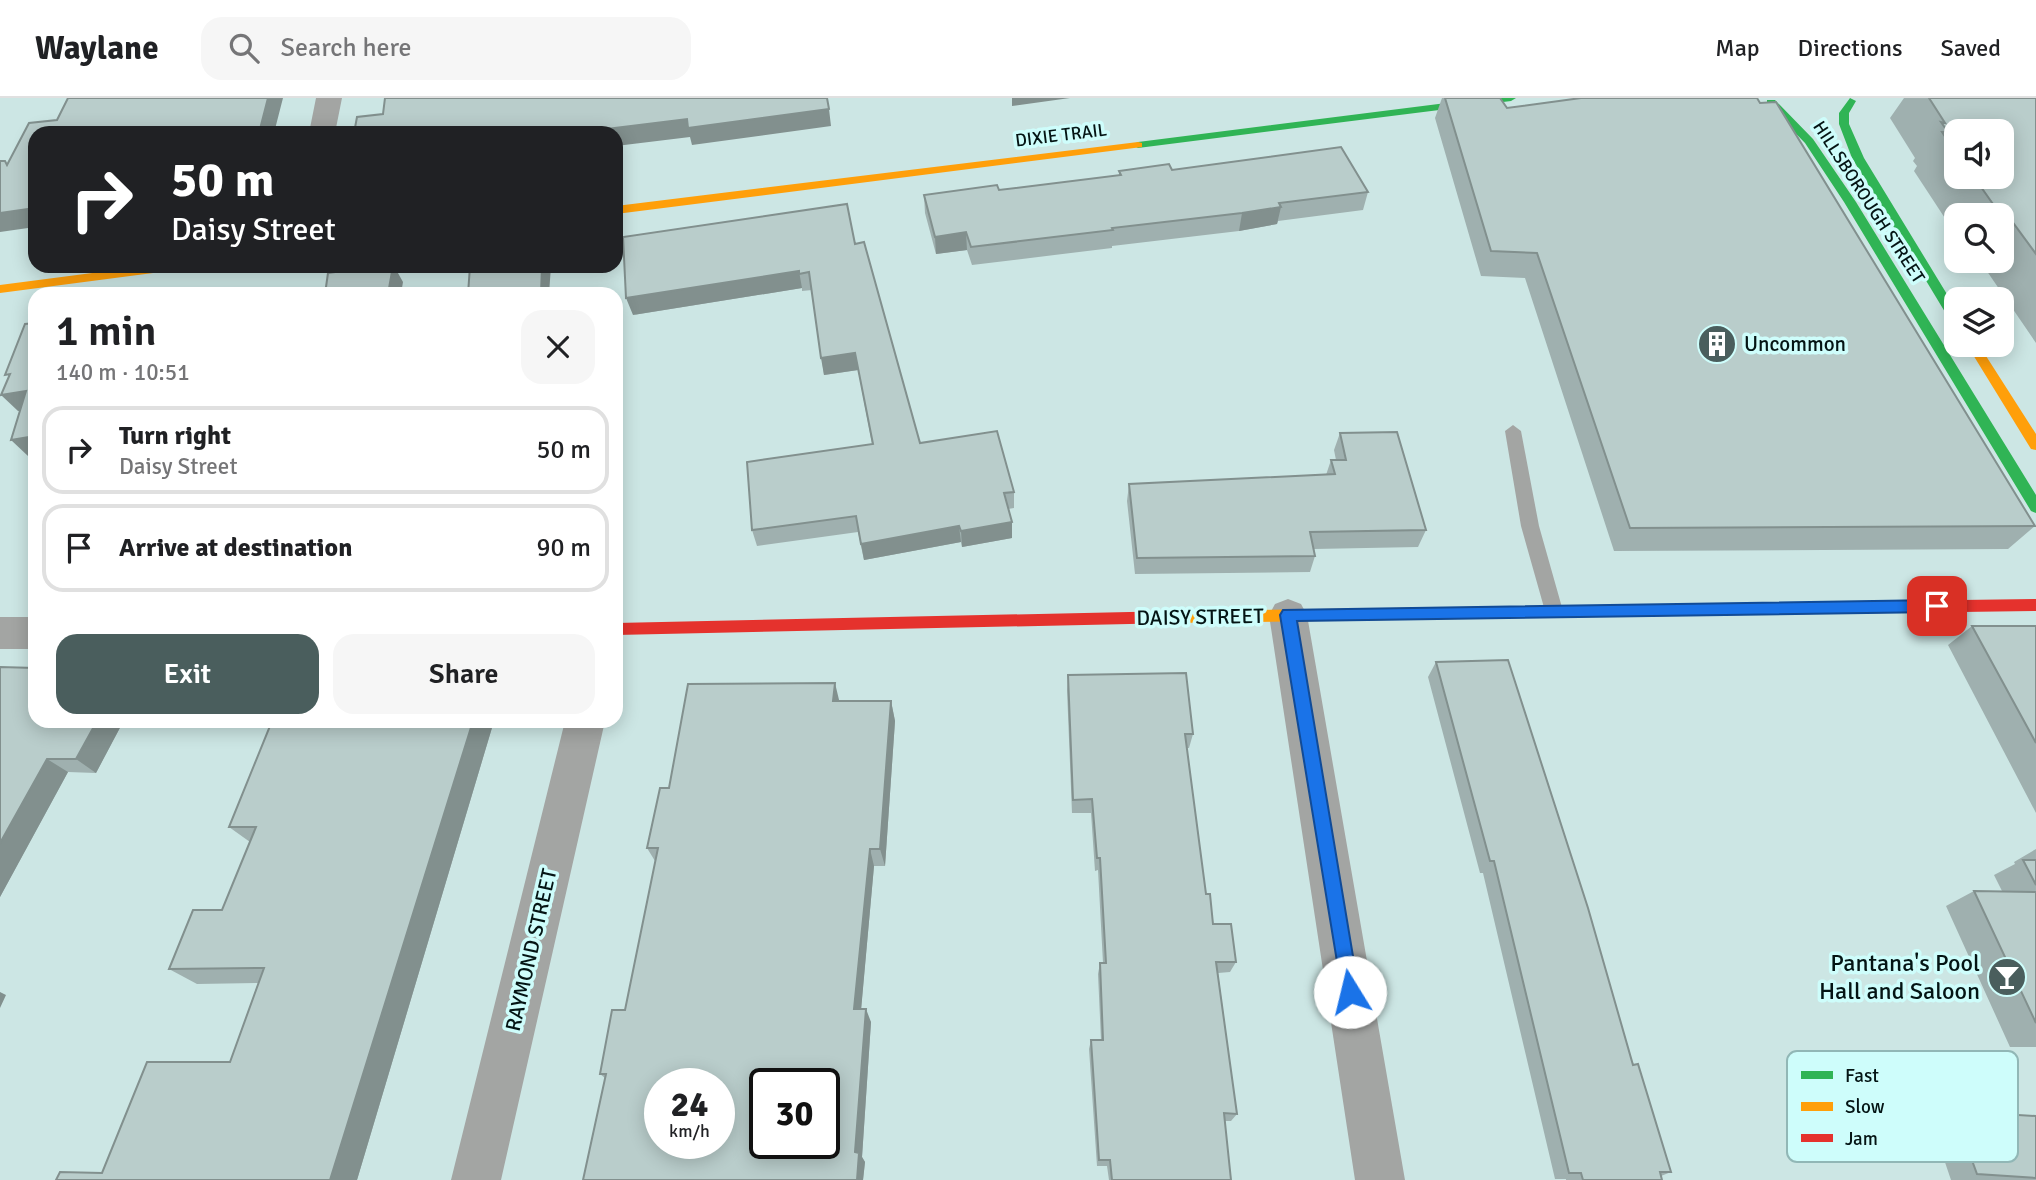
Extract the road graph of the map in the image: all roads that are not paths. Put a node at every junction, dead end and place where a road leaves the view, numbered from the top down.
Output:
1 (329, 98) edge
2 (1511, 98) edge
3 (1852, 99) edge
4 (1766, 100) edge
5 (1805, 108) dead end
6 (1826, 108) dead end
7 (323, 126) edge
8 (623, 210) edge
9 (122, 273) edge
10 (0, 289) edge
11 (1944, 299) edge
12 (1981, 357) edge
13 (1513, 431) dead end
14 (2036, 445) edge
15 (2036, 508) edge
16 (2036, 605) edge
17 (1554, 611) junction
18 (1288, 615) junction
19 (623, 629) edge
20 (28, 633) edge
21 (0, 634) edge
22 (583, 728) edge
23 (476, 1180) edge
24 (1380, 1180) edge

1 - 7 street
2 - 8 main road, DIXIE TRAIL
3 - 6 main road
3 - 11 main road, HILLSBOROUGH STREET
4 - 5 main road
4 - 15 main road, HILLSBOROUGH STREET
9 - 10 main road
12 - 14 main road
13 - 17 lane
16 - 17 main road, DAISY STREET
17 - 18 main road, DAISY STREET
18 - 19 main road, DAISY STREET
18 - 24 street
20 - 21 street
22 - 23 street, RAYMOND STREET

